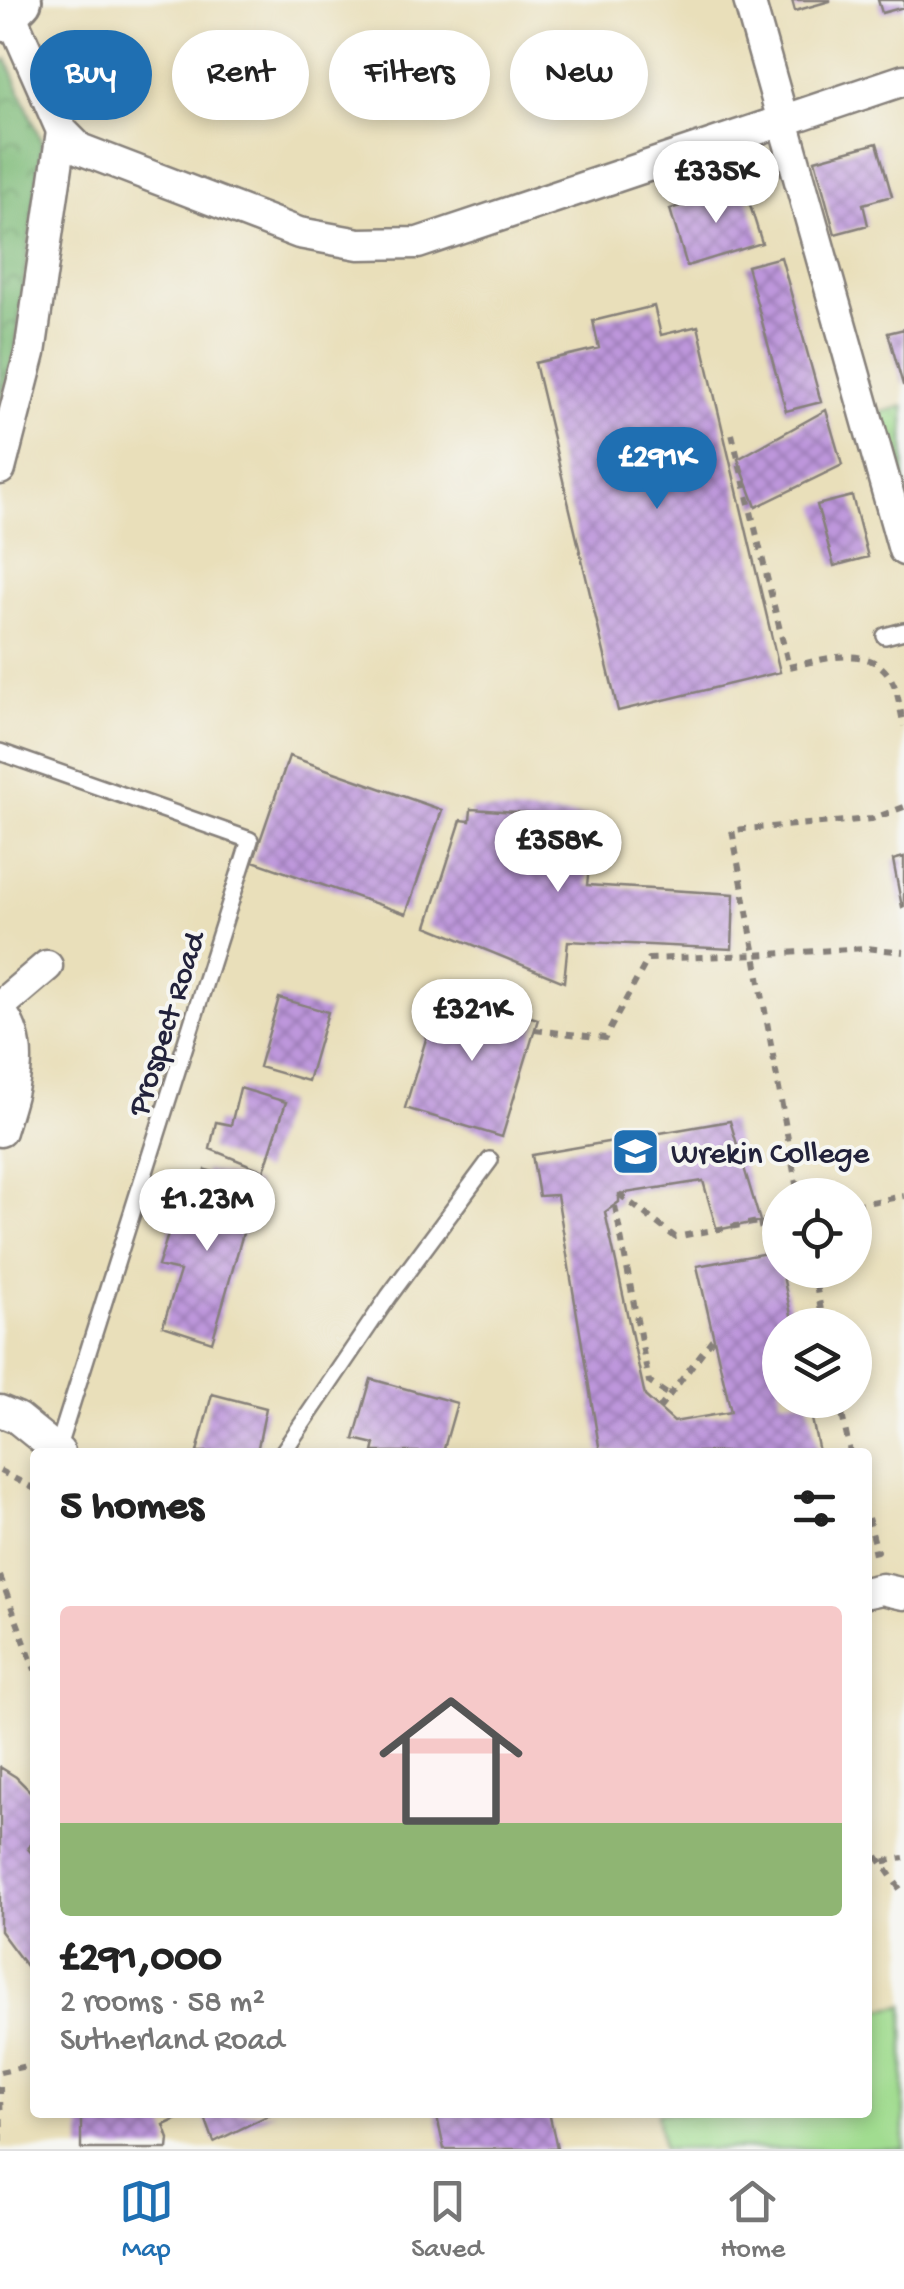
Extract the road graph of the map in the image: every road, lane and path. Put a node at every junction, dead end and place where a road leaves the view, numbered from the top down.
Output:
1 (749, 0) edge
2 (10, 10) edge
3 (904, 80) edge
4 (784, 118) junction
5 (62, 131) junction
6 (732, 434) dead end
7 (0, 469) edge
8 (904, 550) edge
9 (904, 631) edge
10 (885, 636) dead end
11 (904, 726) edge
12 (0, 752) edge
13 (904, 807) edge
14 (904, 952) edge
15 (755, 956) junction
16 (46, 966) dead end
17 (0, 1008) edge
18 (535, 1030) dead end
19 (0, 1132) edge
20 (490, 1160) dead end
21 (795, 1178) edge
22 (619, 1194) dead end
23 (904, 1196) edge
24 (872, 1202) edge
25 (615, 1206) dead end
26 (760, 1221) joint
27 (762, 1232) edge
28 (714, 1337) dead end
29 (670, 1396) junction
30 (660, 1409) dead end
31 (0, 1411) edge
32 (842, 1418) edge
33 (53, 1448) edge
34 (59, 1448) edge
35 (286, 1448) edge
36 (848, 1448) edge
37 (0, 1470) edge
38 (30, 1486) edge
39 (0, 1576) edge
40 (872, 1591) edge
41 (904, 1594) edge
42 (30, 1657) edge
43 (872, 1848) edge
44 (904, 1858) edge
45 (881, 1862) junction
46 (872, 1863) edge
47 (904, 1895) edge
48 (30, 2065) edge
49 (0, 2072) edge
50 (0, 2086) edge
51 (1, 2149) edge

1 - 4 street
2 - 5 street
3 - 4 street
4 - 5 street
4 - 8 street
5 - 7 street
6 - 11 path
9 - 10 lane
12 - 34 lane, Prospect Road
13 - 15 path
14 - 15 path
15 - 18 path
15 - 21 path
16 - 17 street
17 - 19 street
20 - 35 lane
22 - 26 path
23 - 24 path
25 - 29 path
26 - 27 path
28 - 29 path
29 - 30 path
31 - 33 street
32 - 36 path
37 - 38 path
39 - 42 path
40 - 41 street
43 - 45 path
44 - 45 path
45 - 46 path
45 - 47 path
48 - 49 path
50 - 51 path

